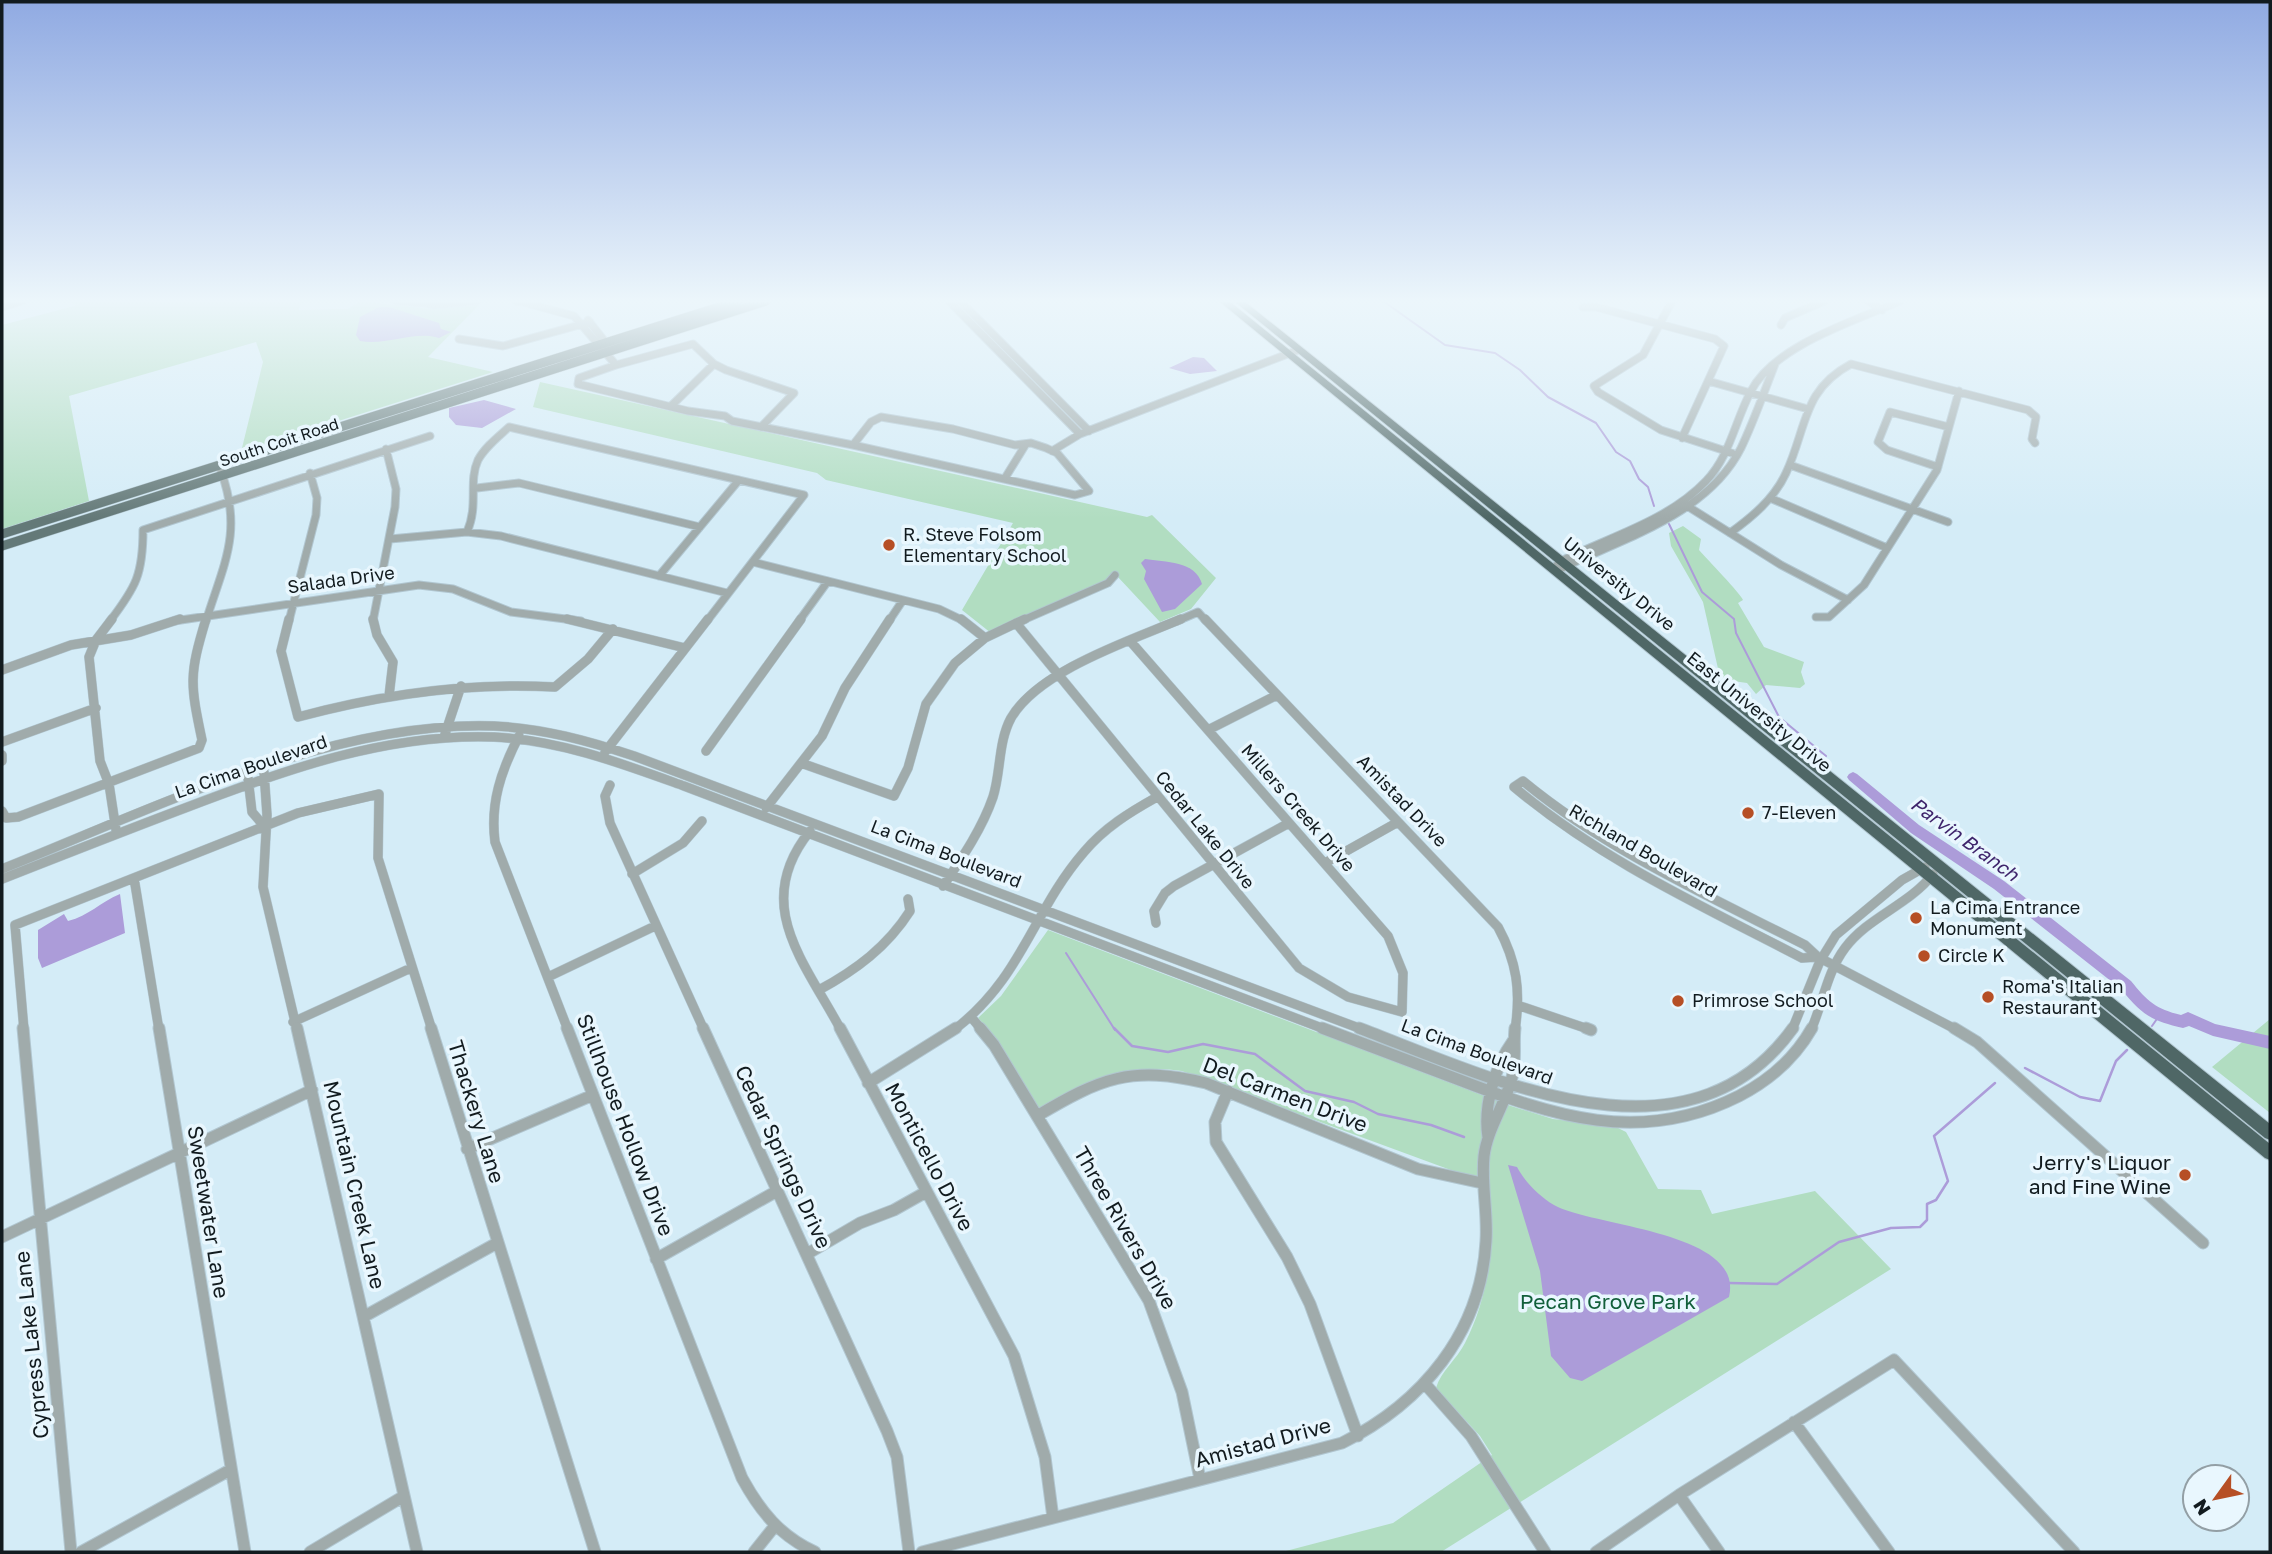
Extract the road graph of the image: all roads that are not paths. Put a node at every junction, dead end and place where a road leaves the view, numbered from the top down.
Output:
1 (518, 374) edge
2 (595, 374) edge
3 (704, 374) edge
4 (742, 374) edge
5 (1020, 374) edge
6 (1031, 374) edge
7 (1237, 374) edge
8 (1320, 374) edge
9 (1614, 374) edge
10 (1712, 374) edge
11 (1763, 374) edge
12 (1772, 374) edge
13 (1834, 374) edge
14 (1893, 374) edge
15 (1708, 381) junction
16 (1959, 391) junction
17 (1752, 393) junction
18 (1762, 396) junction
19 (671, 406) junction
20 (1808, 409) junction
21 (761, 427) junction
22 (1950, 427) junction
23 (1088, 431) junction
24 (1080, 434) junction
25 (430, 436) dead end
26 (1682, 438) junction
27 (2035, 443) dead end
28 (1026, 444) junction
29 (853, 445) junction
30 (386, 449) junction
31 (1052, 451) junction
32 (1728, 452) junction
33 (1737, 455) junction
34 (1790, 465) junction
35 (1938, 467) junction
36 (221, 470) junction
37 (310, 473) junction
38 (1005, 478) junction
39 (739, 480) junction
40 (477, 488) junction
41 (1770, 498) junction
42 (231, 499) junction
43 (1683, 504) junction
44 (1913, 508) junction
45 (68, 513) junction
46 (1948, 523) dead end
47 (70, 524) junction
48 (700, 527) junction
49 (467, 532) junction
50 (1730, 533) junction
51 (2, 534) edge
52 (390, 538) junction
53 (2, 546) edge
54 (1887, 548) junction
55 (753, 562) junction
56 (1560, 566) junction
57 (1115, 575) dead end
58 (659, 576) junction
59 (828, 581) junction
60 (379, 590) junction
61 (727, 593) junction
62 (903, 600) junction
63 (1848, 600) junction
64 (293, 603) junction
65 (207, 615) junction
66 (1816, 617) dead end
67 (1017, 623) junction
68 (614, 629) junction
69 (985, 638) junction
70 (96, 640) junction
71 (1131, 642) junction
72 (685, 648) junction
73 (2, 670) edge
74 (1060, 676) junction
75 (461, 686) junction
76 (1277, 695) junction
77 (389, 696) junction
78 (96, 708) junction
79 (523, 729) junction
80 (1208, 730) junction
81 (445, 734) junction
82 (517, 740) junction
83 (2, 742) edge
84 (706, 751) dead end
85 (605, 752) junction
86 (2, 755) edge
87 (2, 761) edge
88 (801, 763) junction
89 (264, 772) junction
90 (248, 778) junction
91 (109, 785) junction
92 (610, 785) dead end
93 (1157, 797) junction
94 (767, 806) junction
95 (2, 811) edge
96 (760, 815) junction
97 (702, 821) dead end
98 (1398, 822) junction
99 (1289, 823) junction
100 (817, 824) junction
101 (264, 826) junction
102 (116, 830) junction
103 (808, 833) junction
104 (1325, 863) junction
105 (1213, 864) junction
106 (2, 870) edge
107 (1929, 870) junction
108 (632, 874) junction
109 (951, 875) junction
110 (134, 878) junction
111 (2, 880) edge
112 (943, 886) junction
113 (908, 900) dead end
114 (1046, 910) junction
115 (1041, 922) junction
116 (1156, 923) dead end
117 (655, 926) junction
118 (1819, 958) junction
119 (1835, 965) junction
120 (411, 968) junction
121 (548, 977) junction
122 (819, 990) junction
123 (1520, 1006) junction
124 (1402, 1013) joint
125 (971, 1017) junction
126 (293, 1022) junction
127 (1591, 1030) dead end
128 (1513, 1041) junction
129 (1774, 1051) junction
130 (1786, 1061) junction
131 (1497, 1080) junction
132 (868, 1083) junction
133 (1509, 1084) junction
134 (312, 1090) junction
135 (1228, 1091) junction
136 (1493, 1093) junction
137 (593, 1096) junction
138 (1695, 1097) junction
139 (1505, 1098) junction
140 (1622, 1107) junction
141 (1708, 1110) junction
142 (1037, 1116) junction
143 (1627, 1123) junction
144 (2270, 1133) edge
145 (1488, 1137) junction
146 (467, 1149) junction
147 (179, 1153) junction
148 (2270, 1153) edge
149 (1482, 1183) junction
150 (777, 1191) junction
151 (926, 1192) junction
152 (39, 1219) junction
153 (2, 1237) edge
154 (496, 1243) junction
155 (2203, 1243) dead end
156 (807, 1254) junction
157 (656, 1259) junction
158 (365, 1316) junction
159 (1426, 1385) junction
160 (1794, 1422) junction
161 (1358, 1437) junction
162 (230, 1470) junction
163 (1200, 1479) junction
164 (1679, 1495) junction
165 (404, 1496) junction
166 (1053, 1518) junction
167 (774, 1527) junction
168 (71, 1552) edge
169 (81, 1552) edge
170 (245, 1552) edge
171 (310, 1552) edge
172 (417, 1552) edge
173 (594, 1552) edge
174 (754, 1552) edge
175 (815, 1552) edge
176 (909, 1552) edge
177 (922, 1552) edge
178 (1545, 1552) edge
179 (1596, 1552) edge
180 (1719, 1552) edge
181 (1889, 1552) edge
182 (2074, 1552) edge

1 - 36 main road, South Coit Road
2 - 19 street
3 - 19 street
4 - 21 street
5 - 24 street
6 - 23 street
7 - 23 street
8 - 56 highway, University Drive
9 - 26 street
10 - 15 street
11 - 17 street
12 - 18 street
13 - 20 street
14 - 16 street
15 - 17 street
15 - 26 street
16 - 22 street
16 - 27 street
17 - 18 street
17 - 32 street
18 - 20 street
18 - 33 street
19 - 21 street
20 - 34 street
21 - 29 street
22 - 35 street
22 - 35 street
23 - 24 street
24 - 31 street
25 - 30 street
26 - 32 street
28 - 29 street
28 - 31 street
28 - 38 street
29 - 38 street
30 - 37 street
30 - 52 street
31 - 38 street
32 - 33 street
32 - 43 street
33 - 43 street
34 - 41 street
34 - 44 street
35 - 44 street
36 - 42 street
36 - 45 main road, South Coit Road
36 - 47 main road, South Coit Road
37 - 42 street
37 - 64 street
39 - 40 street
39 - 48 street
39 - 55 street
40 - 48 street
40 - 49 street
41 - 50 street
41 - 54 street
42 - 65 street
42 - 70 street
43 - 50 street
43 - 56 street
44 - 46 street
44 - 54 street
45 - 47 main road
45 - 51 main road, South Coit Road
47 - 53 main road, South Coit Road
48 - 58 street
49 - 52 street
49 - 58 street
50 - 63 street
52 - 60 street
54 - 63 street
55 - 59 street
55 - 61 street
56 - 107 highway, East University Drive
57 - 67 street
58 - 61 street
59 - 62 street
59 - 84 street
60 - 64 street, Salada Drive
60 - 68 street, Salada Drive
60 - 77 street
61 - 72 street
62 - 69 street
62 - 88 street
63 - 66 street
64 - 65 street, Salada Drive
64 - 77 street
65 - 70 street, Salada Drive
65 - 91 street
67 - 69 street
67 - 74 street, Cedar Lake Drive
68 - 72 street, Salada Drive
68 - 75 street
69 - 88 street
70 - 73 street, Salada Drive
70 - 78 street
71 - 74 street
71 - 76 street, Amistad Drive
71 - 80 street, Millers Creek Drive
72 - 85 street
74 - 93 street, Cedar Lake Drive
74 - 109 street
75 - 77 street
75 - 81 street
76 - 80 street
76 - 98 street, Amistad Drive
78 - 83 street
78 - 91 street
79 - 81 street, La Cima Boulevard
79 - 82 street, Stillhouse Hollow Drive
79 - 85 street, La Cima Boulevard
80 - 99 street, Millers Creek Drive
81 - 82 street, La Cima Boulevard
81 - 89 street, La Cima Boulevard
82 - 85 street, La Cima Boulevard
82 - 121 street, Stillhouse Hollow Drive
85 - 94 street, La Cima Boulevard
85 - 96 street, La Cima Boulevard
86 - 87 street
88 - 94 street
89 - 90 street, La Cima Boulevard
89 - 101 street, Mountain Creek Lane
90 - 101 street, Mountain Creek Lane
90 - 102 street, La Cima Boulevard
91 - 95 street
91 - 102 street
92 - 108 street, Cedar Springs Drive
93 - 105 street, Cedar Lake Drive
93 - 114 street
94 - 96 street
94 - 100 street, La Cima Boulevard
96 - 103 street, La Cima Boulevard
97 - 108 street
98 - 104 street
98 - 123 street, Amistad Drive
99 - 104 street, Millers Creek Drive
99 - 105 street
100 - 103 street, Monticello Drive
100 - 109 street, La Cima Boulevard
101 - 110 street
101 - 120 street, Thackery Lane
101 - 126 street, Mountain Creek Lane
102 - 106 street, La Cima Boulevard
102 - 111 street, La Cima Boulevard
103 - 112 street, La Cima Boulevard
103 - 122 street, Monticello Drive
104 - 124 street, Millers Creek Drive
105 - 116 street
105 - 124 street, Cedar Lake Drive
107 - 118 street, La Cima Boulevard
107 - 119 street, La Cima Boulevard
107 - 144 highway
107 - 148 highway, East University Drive
108 - 117 street, Cedar Springs Drive
109 - 112 street
109 - 114 street, La Cima Boulevard
110 - 147 street, Sweetwater Lane
110 - 152 street, Cypress Lake Lane
112 - 115 street, La Cima Boulevard
113 - 122 street
114 - 115 street
114 - 131 street, La Cima Boulevard
115 - 125 street
115 - 136 street, La Cima Boulevard
117 - 121 street
117 - 150 street, Cedar Springs Drive
118 - 118 street, Richland Boulevard
118 - 119 street, Richland Boulevard
118 - 129 street, La Cima Boulevard
119 - 130 street, La Cima Boulevard
119 - 155 street, Richland Boulevard
120 - 126 street
120 - 146 street, Thackery Lane
121 - 137 street, Stillhouse Hollow Drive
122 - 132 street, Monticello Drive
123 - 127 street
123 - 128 street, Amistad Drive
125 - 132 street
125 - 142 street, Three Rivers Drive
126 - 134 street, Mountain Creek Lane
128 - 131 street, Amistad Drive
128 - 133 street, Amistad Drive
129 - 130 street
129 - 138 street, La Cima Boulevard
130 - 141 street, La Cima Boulevard
131 - 133 street, La Cima Boulevard
131 - 136 street, Amistad Drive
132 - 151 street, Monticello Drive
133 - 139 street, Amistad Drive
133 - 140 street, La Cima Boulevard
134 - 147 street
134 - 158 street, Mountain Creek Lane
135 - 142 street, Del Carmen Drive
135 - 149 street, Del Carmen Drive
135 - 161 street
136 - 139 street, La Cima Boulevard
136 - 145 street, Amistad Drive
137 - 146 street
137 - 157 street, Stillhouse Hollow Drive
138 - 140 street, La Cima Boulevard
138 - 141 street
139 - 143 street, La Cima Boulevard
139 - 145 street, Amistad Drive
140 - 143 street
141 - 143 street, La Cima Boulevard
142 - 163 street, Three Rivers Drive
145 - 149 street, Amistad Drive
146 - 154 street, Thackery Lane
147 - 152 street
147 - 162 street, Sweetwater Lane
149 - 159 street, Amistad Drive
150 - 156 street, Cedar Springs Drive
150 - 157 street
151 - 156 street
151 - 166 street, Monticello Drive
152 - 153 street
152 - 168 street, Cypress Lake Lane
154 - 158 street
154 - 173 street, Thackery Lane
156 - 176 street, Cedar Springs Drive
157 - 167 street, Stillhouse Hollow Drive
158 - 165 street, Mountain Creek Lane
159 - 161 street, Amistad Drive
159 - 178 street
160 - 164 street
160 - 181 street
160 - 182 street
161 - 163 street, Amistad Drive
162 - 169 street
162 - 170 street, Sweetwater Lane
163 - 166 street, Amistad Drive
164 - 179 street
164 - 180 street
165 - 171 street
165 - 172 street, Mountain Creek Lane
166 - 177 street, Amistad Drive
167 - 174 street
167 - 175 street

